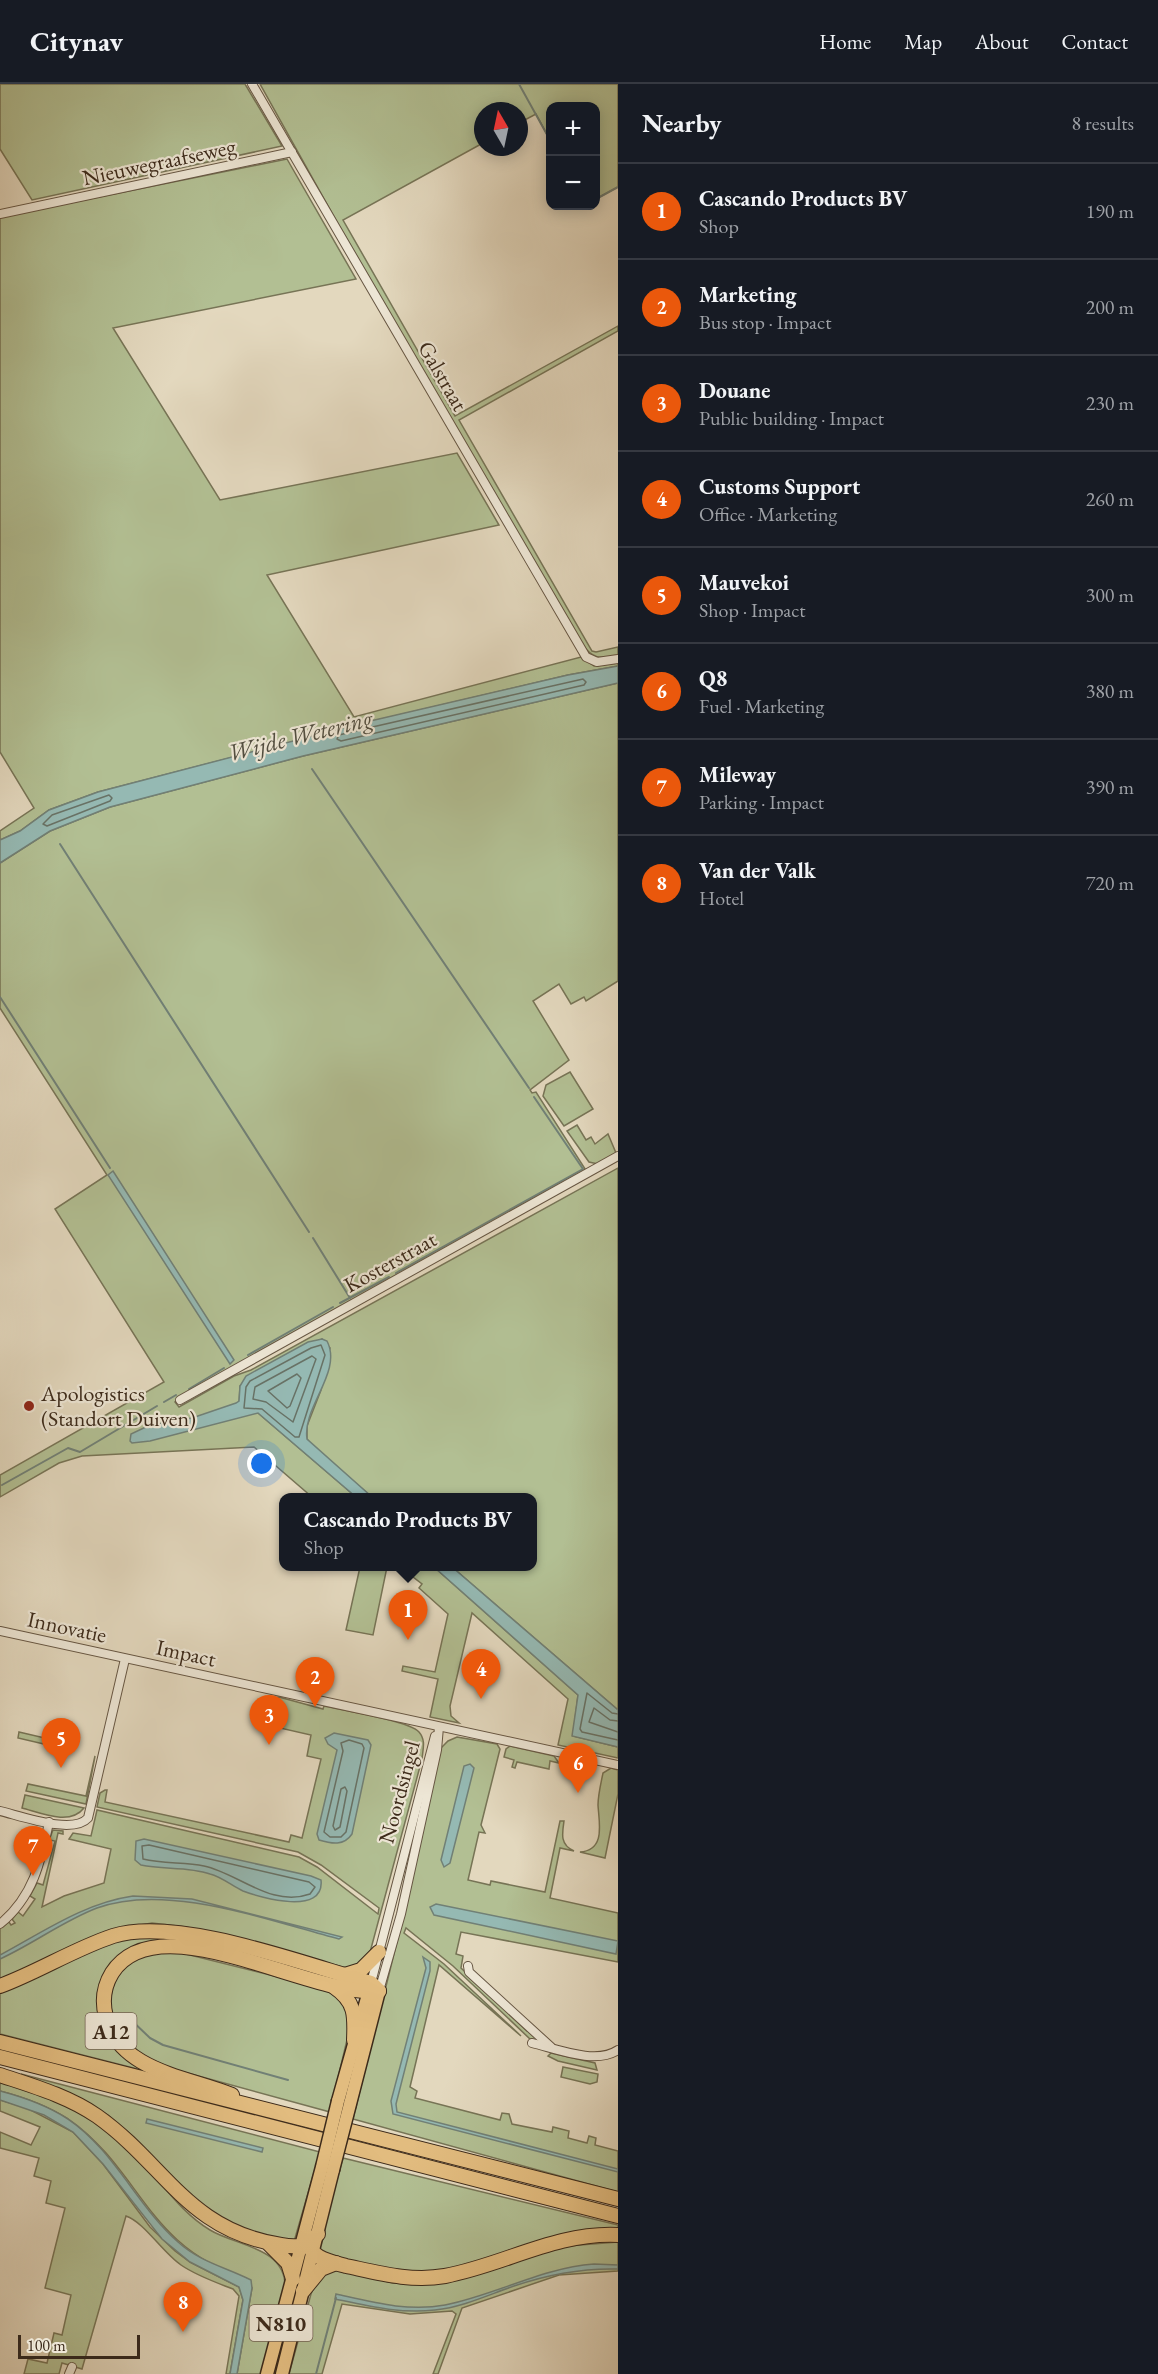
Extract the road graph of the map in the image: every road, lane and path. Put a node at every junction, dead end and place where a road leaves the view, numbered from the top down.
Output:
1 (252, 84) edge
2 (292, 152) junction
3 (0, 214) edge
4 (618, 659) edge
5 (618, 1156) edge
6 (180, 1400) dead end
7 (0, 1631) edge
8 (125, 1659) junction
9 (439, 1726) junction
10 (618, 1765) edge
11 (0, 1811) edge
12 (50, 1822) junction
13 (0, 1924) edge
14 (379, 1952) junction
15 (468, 1966) dead end
16 (345, 1976) junction
17 (330, 1984) junction
18 (373, 1985) junction
19 (0, 1986) edge
20 (354, 2040) junction
21 (0, 2042) edge
22 (532, 2043) dead end
23 (551, 2047) junction
24 (618, 2050) edge
25 (0, 2057) edge
26 (0, 2075) edge
27 (344, 2103) junction
28 (283, 2115) junction
29 (618, 2199) edge
30 (618, 2216) edge
31 (618, 2235) edge
32 (308, 2242) junction
33 (269, 2244) junction
34 (336, 2264) junction
35 (293, 2279) junction
36 (303, 2291) junction
37 (267, 2374) edge
38 (282, 2374) edge

1 - 2 street, Galstraat
2 - 3 street, Nieuwegraafseweg
2 - 4 street, Galstraat
5 - 6 street, Kosterstraat
7 - 8 street, Innovatie
8 - 9 street, Impact
8 - 12 street, Impact
9 - 10 street, Impact
9 - 14 street, Noordsingel
9 - 18 street, Noordsingel / N810
11 - 12 street, Impact
12 - 13 street
14 - 16 highway
14 - 18 street, Noordsingel
15 - 23 street
16 - 18 highway
16 - 19 highway
17 - 18 highway, A12
17 - 20 highway, A12
17 - 28 highway, A12
18 - 20 main road, Noordsingel / N810
18 - 27 main road, Noordsingel / N810
20 - 27 main road, Noordsingel / N810
21 - 28 highway, A12
22 - 23 street
23 - 24 street
25 - 30 highway, A12
26 - 33 highway
27 - 32 main road, Noordsingel / N810, bridge
28 - 29 highway, A12
31 - 34 highway
32 - 33 highway
32 - 34 highway
32 - 35 main road, Noordsingel / N810
32 - 36 main road, Noordsingel / N810
33 - 35 highway
34 - 36 highway
35 - 37 main road, Noordsingel / N810
36 - 38 main road, Noordsingel / N810

